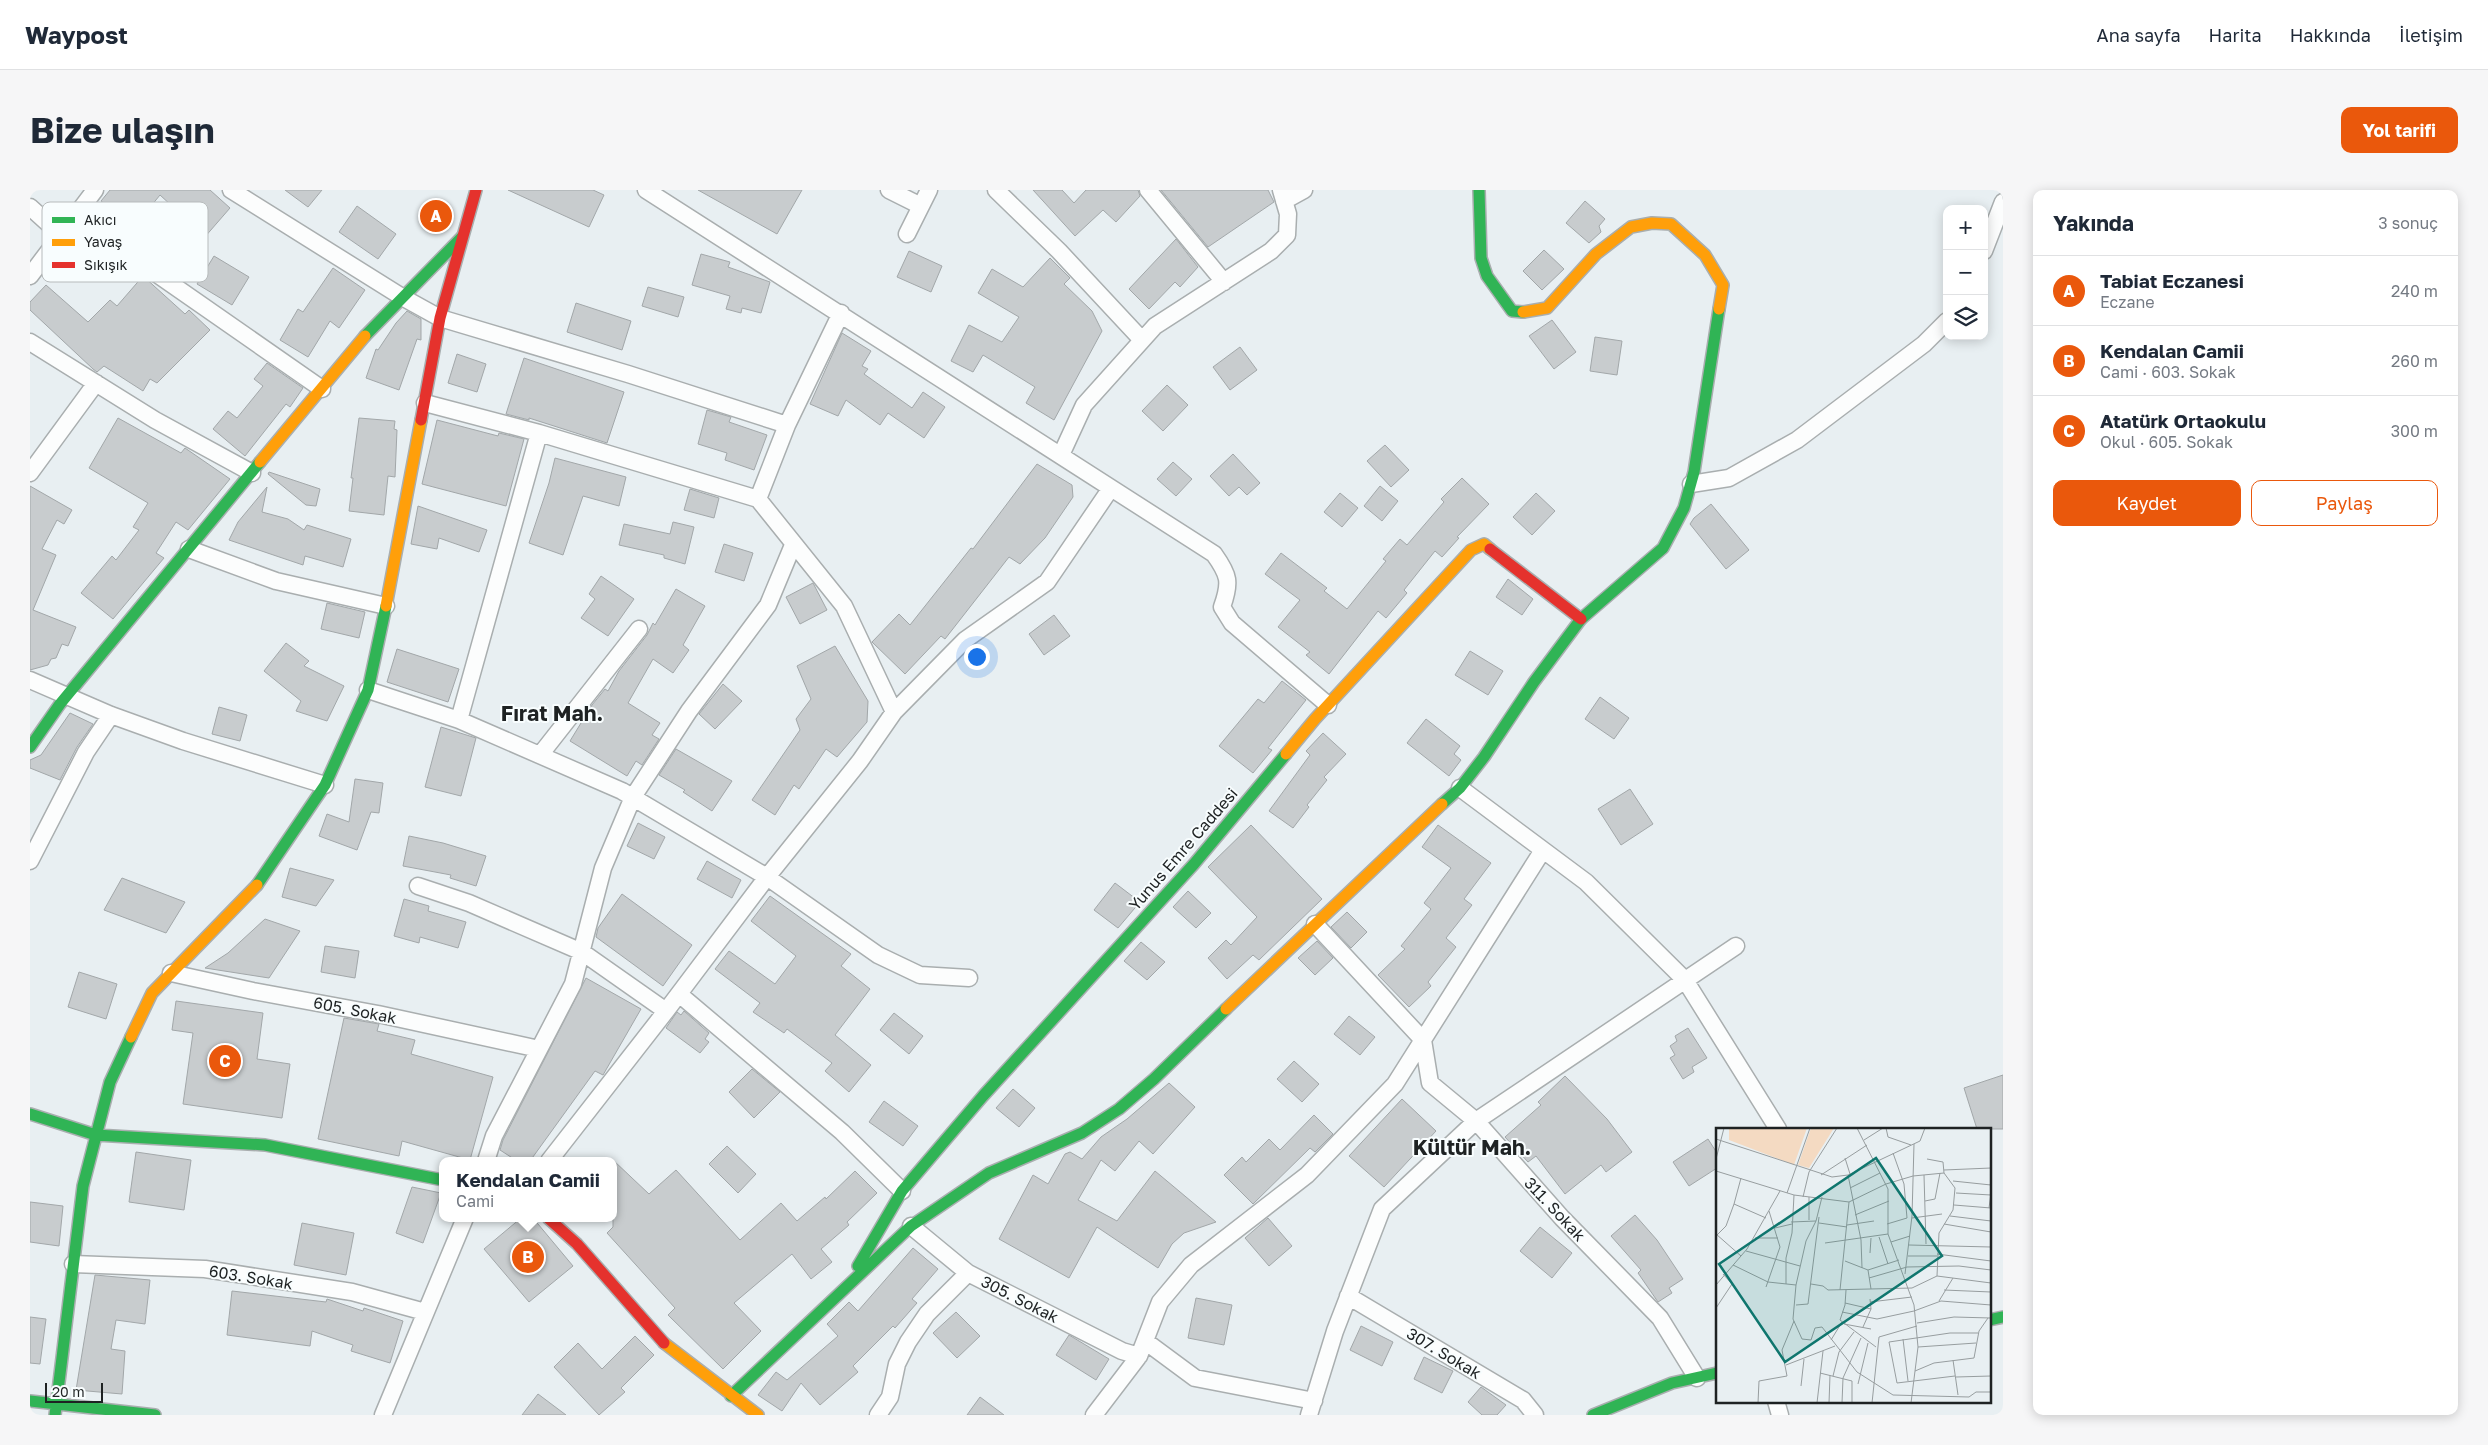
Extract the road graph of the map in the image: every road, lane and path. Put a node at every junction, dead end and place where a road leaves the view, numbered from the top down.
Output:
1 (95, 190) edge
2 (231, 190) edge
3 (476, 190) edge
4 (646, 190) edge
5 (889, 190) edge
6 (929, 190) edge
7 (996, 190) edge
8 (1148, 190) edge
9 (1304, 190) edge
10 (1479, 190) edge
11 (1282, 195) edge
12 (86, 202) edge
13 (2003, 202) edge
14 (921, 206) junction
15 (30, 207) edge
16 (42, 218) edge
17 (907, 234) dead end
18 (464, 235) junction
19 (1984, 250) edge
20 (42, 260) edge
21 (30, 276) edge
22 (168, 282) edge
23 (1224, 282) junction
24 (402, 297) junction
25 (841, 313) junction
26 (440, 318) junction
27 (1943, 325) edge
28 (1142, 340) junction
29 (30, 342) edge
30 (96, 384) junction
31 (322, 389) junction
32 (424, 403) junction
33 (786, 425) junction
34 (539, 433) junction
35 (1061, 456) junction
36 (30, 473) edge
37 (252, 473) junction
38 (1691, 484) junction
39 (1111, 488) junction
40 (758, 499) junction
41 (793, 544) junction
42 (188, 549) junction
43 (386, 606) junction
44 (1582, 619) junction
45 (639, 629) dead end
46 (30, 680) edge
47 (368, 690) junction
48 (67, 695) junction
49 (1328, 705) junction
50 (894, 712) junction
51 (111, 715) junction
52 (459, 720) junction
53 (30, 747) edge
54 (540, 755) junction
55 (325, 785) junction
56 (1460, 788) junction
57 (633, 797) junction
58 (1543, 850) junction
59 (30, 861) edge
60 (767, 877) junction
61 (418, 886) dead end
62 (1315, 924) junction
63 (1736, 946) dead end
64 (582, 952) junction
65 (171, 973) junction
66 (968, 978) dead end
67 (1685, 980) junction
68 (679, 994) junction
69 (666, 1011) junction
70 (1423, 1040) junction
71 (538, 1049) junction
72 (30, 1114) edge
73 (1476, 1121) junction
74 (1777, 1128) edge
75 (96, 1135) junction
76 (487, 1157) edge
77 (552, 1157) edge
78 (439, 1179) edge
79 (902, 1191) junction
80 (463, 1222) edge
81 (552, 1222) edge
82 (911, 1226) junction
83 (73, 1264) junction
84 (968, 1273) junction
85 (847, 1285) junction
86 (1348, 1296) junction
87 (426, 1312) junction
88 (2003, 1317) edge
89 (1990, 1320) edge
90 (1145, 1341) junction
91 (1138, 1356) junction
92 (1716, 1373) edge
93 (1697, 1378) junction
94 (730, 1396) junction
95 (30, 1401) edge
96 (1776, 1402) edge
97 (1311, 1408) edge
98 (55, 1410) edge
99 (155, 1415) edge
100 (382, 1415) edge
101 (758, 1415) edge
102 (878, 1415) edge
103 (1094, 1415) edge
104 (1536, 1415) edge
105 (1593, 1415) edge
106 (1780, 1415) edge

1 - 12 street
2 - 24 street
3 - 18 street
4 - 25 street
5 - 14 street
6 - 14 street
7 - 28 street
8 - 23 street
9 - 11 street
10 - 38 street
11 - 23 street
13 - 19 street
14 - 17 street
15 - 16 street
18 - 24 street
18 - 26 street
20 - 21 street
22 - 31 street
23 - 28 street
24 - 26 street
24 - 31 street
25 - 33 street
25 - 35 street
26 - 32 street
26 - 33 street
27 - 38 street
28 - 35 street
29 - 30 street
30 - 36 street
30 - 37 street
31 - 37 street
32 - 34 street
32 - 43 street
33 - 40 street
34 - 40 street
34 - 52 street
35 - 39 street
37 - 42 street
38 - 44 street
39 - 49 street
39 - 50 street
40 - 41 street
41 - 50 street
41 - 57 street
42 - 43 street
42 - 48 street
43 - 47 street
44 - 49 street, Yunus Emre Caddesi
44 - 56 street
45 - 54 street
46 - 48 street
47 - 52 street
47 - 55 street
48 - 51 street
48 - 53 street
49 - 79 street, Yunus Emre Caddesi
50 - 60 street
51 - 55 street
51 - 59 street
52 - 54 street
54 - 57 street
55 - 65 street
56 - 58 street
56 - 62 street
57 - 60 street
57 - 64 street
58 - 67 street
58 - 70 street
60 - 66 street
60 - 68 street
61 - 64 street
62 - 70 street
62 - 82 street
63 - 67 street
64 - 69 street
64 - 71 street
65 - 71 street, 605. Sokak
65 - 75 street
67 - 73 street
67 - 74 street
68 - 69 street
68 - 79 street
69 - 77 street
70 - 73 street, 311. Sokak
70 - 90 street
71 - 76 street
72 - 75 street
73 - 86 street
73 - 93 street, 311. Sokak
75 - 78 street
75 - 83 street
79 - 85 street, Yunus Emre Caddesi
80 - 87 street
81 - 94 street
82 - 84 street, 305. Sokak
82 - 85 street
83 - 87 street, 603. Sokak
83 - 98 street
84 - 91 street, 305. Sokak
84 - 102 street
85 - 94 street
86 - 97 street
86 - 104 street, 307. Sokak
87 - 100 street
88 - 89 street
90 - 91 street
90 - 97 street
91 - 103 street
92 - 93 street
93 - 105 street
94 - 101 street
95 - 98 street
96 - 106 street
98 - 99 street

